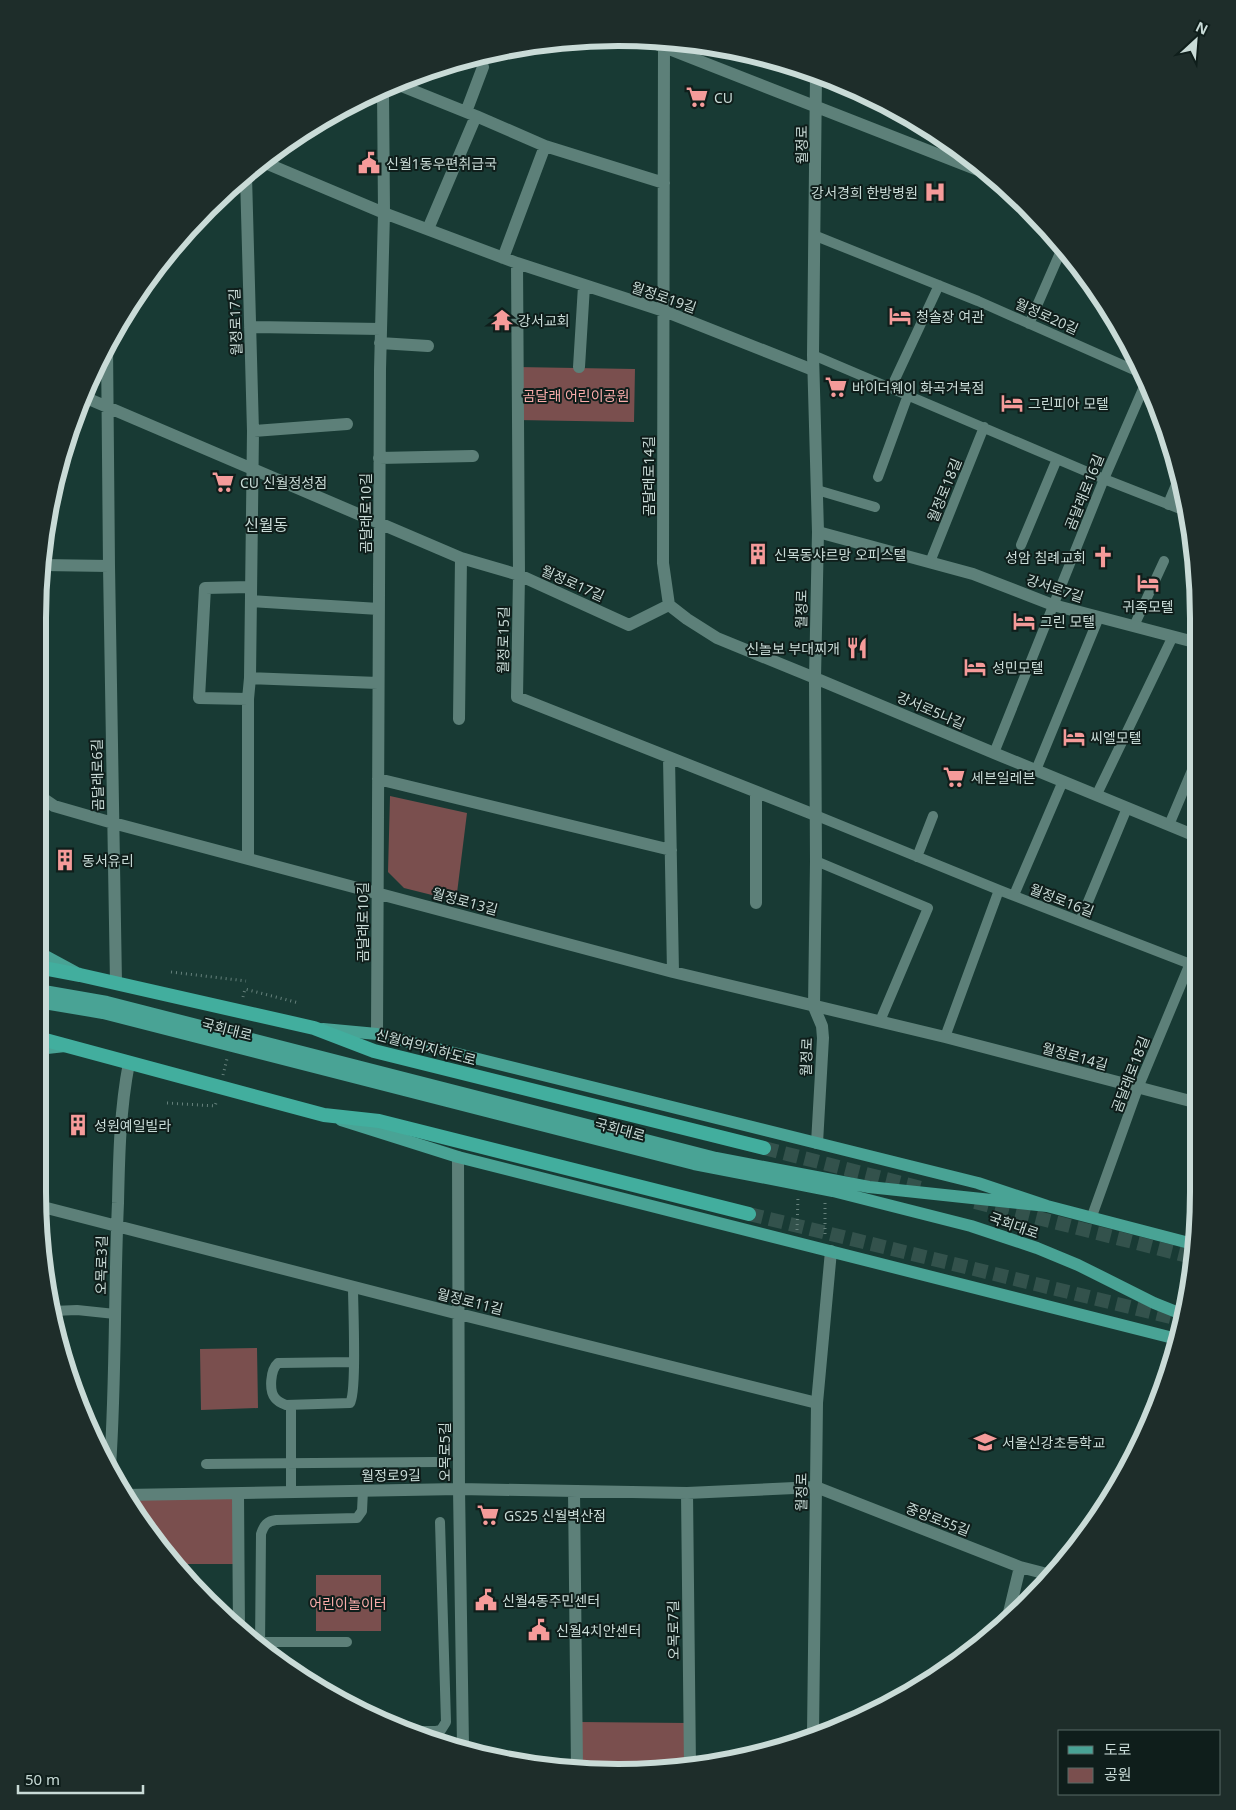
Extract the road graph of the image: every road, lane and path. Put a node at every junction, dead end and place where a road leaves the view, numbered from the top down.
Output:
1 (664, 48) edge
2 (674, 49) edge
3 (483, 67) dead end
4 (816, 82) edge
5 (405, 88) edge
6 (383, 97) edge
7 (816, 107) junction
8 (471, 114) junction
9 (545, 146) junction
10 (270, 164) edge
11 (969, 167) edge
12 (664, 183) junction
13 (246, 184) edge
14 (384, 213) junction
15 (428, 229) junction
16 (816, 236) junction
17 (1059, 254) edge
18 (503, 258) junction
19 (517, 263) junction
20 (584, 286) junction
21 (938, 286) junction
22 (664, 311) junction
23 (1029, 324) junction
24 (250, 327) junction
25 (381, 328) junction
26 (380, 343) junction
27 (428, 346) dead end
28 (813, 355) junction
29 (108, 360) edge
30 (579, 366) dead end
31 (814, 370) junction
32 (1133, 370) edge
33 (892, 388) junction
34 (1142, 391) edge
35 (908, 395) junction
36 (90, 399) edge
37 (108, 407) junction
38 (347, 424) dead end
39 (984, 427) junction
40 (252, 431) junction
41 (473, 456) dead end
42 (380, 458) junction
43 (1057, 459) junction
44 (252, 468) junction
45 (878, 477) dead end
46 (1104, 479) junction
47 (817, 490) junction
48 (1175, 490) edge
49 (1169, 504) junction
50 (875, 507) dead end
51 (1179, 508) edge
52 (380, 523) junction
53 (818, 532) junction
54 (1021, 545) dead end
55 (461, 558) junction
56 (1164, 560) dead end
57 (930, 562) junction
58 (49, 565) edge
59 (109, 566) junction
60 (519, 575) junction
61 (250, 587) junction
62 (251, 601) junction
63 (669, 605) junction
64 (1053, 605) junction
65 (379, 609) junction
66 (1099, 617) junction
67 (1134, 626) junction
68 (1173, 636) junction
69 (1190, 641) edge
70 (250, 678) junction
71 (815, 678) junction
72 (378, 683) junction
73 (248, 700) junction
74 (458, 719) dead end
75 (994, 753) junction
76 (669, 758) junction
77 (1036, 770) junction
78 (1190, 775) edge
79 (378, 779) junction
80 (1063, 781) junction
81 (756, 792) junction
82 (1097, 794) junction
83 (46, 800) edge
84 (1127, 808) junction
85 (815, 815) junction
86 (933, 816) dead end
87 (113, 823) junction
88 (1169, 825) junction
89 (1190, 834) edge
90 (671, 850) junction
91 (917, 857) junction
92 (248, 859) junction
93 (816, 861) junction
94 (999, 890) junction
95 (377, 894) junction
96 (1014, 895) junction
97 (756, 903) dead end
98 (1080, 921) junction
99 (46, 956) edge
100 (1190, 964) edge
101 (46, 969) edge
102 (170, 972) dead end
103 (673, 972) junction
104 (80, 975) junction
105 (1190, 975) edge
106 (246, 981) dead end
107 (116, 983) junction
108 (244, 989) dead end
109 (46, 991) edge
110 (46, 1003) edge
111 (300, 1003) dead end
112 (814, 1006) junction
113 (880, 1021) junction
114 (314, 1028) junction
115 (377, 1034) junction
116 (945, 1037) junction
117 (46, 1040) edge
118 (66, 1046) junction
119 (46, 1048) edge
120 (130, 1063) junction
121 (1138, 1088) junction
122 (1190, 1102) edge
123 (167, 1103) dead end
124 (215, 1106) dead end
125 (324, 1115) junction
126 (817, 1143) junction
127 (764, 1148) tunnel mouth
128 (458, 1157) junction
129 (1047, 1206) junction
130 (46, 1208) edge
131 (749, 1214) tunnel mouth
132 (1092, 1216) junction
133 (117, 1227) junction
134 (1188, 1242) edge
135 (831, 1251) junction
136 (353, 1287) junction
137 (59, 1311) edge
138 (1177, 1312) edge
139 (115, 1314) junction
140 (460, 1314) junction
141 (1171, 1337) edge
142 (353, 1362) junction
143 (817, 1403) junction
144 (291, 1405) junction
145 (111, 1456) edge
146 (436, 1462) dead end
147 (291, 1463) junction
148 (206, 1464) dead end
149 (816, 1488) junction
150 (459, 1489) junction
151 (363, 1490) junction
152 (574, 1491) junction
153 (291, 1492) junction
154 (687, 1493) junction
155 (238, 1494) junction
156 (134, 1495) edge
157 (440, 1522) dead end
158 (1020, 1567) junction
159 (1044, 1573) edge
160 (1010, 1607) edge
161 (240, 1621) edge
162 (260, 1638) edge
163 (347, 1642) dead end
164 (268, 1645) edge
165 (813, 1729) edge
166 (429, 1731) edge
167 (463, 1742) edge
168 (690, 1759) edge
169 (577, 1763) edge

1 - 12 street, 곰달래로14길
2 - 7 street
3 - 8 street
4 - 7 street, 월정로
5 - 8 street
6 - 14 street, 곰달래로10길
7 - 11 street
7 - 16 street, 월정로
8 - 9 street
8 - 15 street
9 - 12 street
9 - 18 street
10 - 14 street, 월정로19길
12 - 22 street, 곰달래로14길
13 - 24 street, 월정로17길
14 - 15 street, 월정로19길
14 - 25 street, 곰달래로10길
15 - 18 street, 월정로19길
16 - 21 lane, 월정로20길
16 - 28 street, 월정로
17 - 23 lane
18 - 19 street, 월정로19길
19 - 20 street, 월정로19길
19 - 60 street, 월정로15길
20 - 22 street, 월정로19길
20 - 30 street
21 - 23 lane, 월정로20길
21 - 33 lane
22 - 31 street, 월정로19길
22 - 63 street, 곰달래로14길
23 - 32 lane, 월정로20길
24 - 25 street
24 - 40 street, 월정로17길
25 - 26 street, 곰달래로10길
26 - 27 street
26 - 42 street, 곰달래로10길
28 - 31 street, 월정로
28 - 33 lane
29 - 37 street, 곰달래로6길
31 - 47 street, 월정로
33 - 35 lane
34 - 46 lane, 곰달래로16길
35 - 39 lane
35 - 45 lane
36 - 37 street, 월정로17길
37 - 44 street, 월정로17길
37 - 59 street, 곰달래로6길
38 - 40 street
39 - 43 lane
39 - 57 lane, 월정로18길
40 - 44 street, 월정로17길
41 - 42 street
42 - 52 street, 곰달래로10길
43 - 46 lane
43 - 54 lane
44 - 52 street, 월정로17길
44 - 61 street
46 - 49 lane
46 - 64 lane, 곰달래로16길
47 - 50 lane
47 - 53 street, 월정로
48 - 49 street
49 - 51 lane
52 - 55 street, 월정로17길
52 - 65 street, 곰달래로10길
53 - 57 street, 강서로7길
53 - 71 street, 월정로
55 - 60 street, 월정로17길
55 - 74 street
56 - 67 lane
57 - 64 street, 강서로7길
58 - 59 street
59 - 87 street, 곰달래로6길
60 - 63 street, 월정로17길
60 - 76 street, 월정로15길
61 - 62 street
61 - 73 street
62 - 65 street
62 - 70 street
63 - 71 street
64 - 66 street, 강서로7길
64 - 75 lane, 곰달래로16길
65 - 72 street, 곰달래로10길
66 - 67 street, 강서로7길
66 - 77 lane
67 - 68 street, 강서로7길
68 - 69 street, 강서로7길
68 - 82 lane
70 - 72 street
70 - 73 street
71 - 75 street, 강서로5나길
71 - 85 street, 월정로
72 - 79 street, 곰달래로10길
73 - 92 street
75 - 77 street, 강서로5나길
76 - 81 street, 월정로15길
76 - 90 street
77 - 80 street, 강서로5나길
78 - 88 lane
79 - 90 street
79 - 95 street, 곰달래로10길
80 - 82 street, 강서로5나길
80 - 96 lane
81 - 85 street, 월정로15길
81 - 97 street
82 - 84 street, 강서로5나길
83 - 87 street, 월정로13길
84 - 88 street, 강서로5나길
84 - 98 lane
85 - 91 lane, 월정로16길
85 - 93 street, 월정로
86 - 91 lane
87 - 92 street, 월정로13길
87 - 107 street, 곰달래로6길
88 - 89 street, 강서로5나길
90 - 103 street
91 - 94 lane, 월정로16길
92 - 95 street, 월정로13길
93 - 112 street, 월정로
93 - 113 lane
94 - 96 lane, 월정로16길
94 - 116 lane
95 - 103 street, 월정로13길
95 - 115 street, 곰달래로10길
96 - 98 lane, 월정로16길
98 - 100 lane, 월정로16길
99 - 104 main road
101 - 104 highway, 신월여의지하도로
102 - 106 path
103 - 112 street, 월정로13길
104 - 107 highway, 신월여의지하도로
105 - 121 lane, 곰달래로18길
107 - 114 highway, 신월여의지하도로
108 - 111 path
109 - 129 main road, 국회대로
110 - 138 main road, 국회대로
112 - 113 street, 월정로14길
112 - 126 street, 월정로
113 - 116 street, 월정로14길
114 - 115 main road
114 - 127 highway, 신월여의지하도로
115 - 126 main road
116 - 121 street, 월정로14길
117 - 118 highway
118 - 119 main road
118 - 120 highway
120 - 125 highway
120 - 133 street, 오목로3길
121 - 122 street, 월정로14길
121 - 132 lane, 곰달래로18길
123 - 124 path
125 - 128 main road
125 - 131 highway
126 - 129 main road
128 - 135 main road
128 - 140 street, 오목로5길
129 - 132 main road
130 - 133 street, 월정로11길
132 - 134 main road
133 - 136 street, 월정로11길
133 - 139 street, 오목로3길
135 - 141 main road
135 - 143 street, 월정로
136 - 140 street, 월정로11길
136 - 142 lane
137 - 139 lane
139 - 145 street, 오목로3길
140 - 143 street, 월정로11길
140 - 150 street, 오목로5길
142 - 144 lane
142 - 144 lane
143 - 149 street, 월정로
144 - 147 lane
146 - 147 lane
147 - 148 lane
147 - 153 lane
149 - 154 street, 월정로9길
149 - 158 street, 중앙로55길
149 - 165 street, 월정로
150 - 151 street, 월정로9길
150 - 152 street, 월정로9길
150 - 167 street, 오목로5길
151 - 153 street, 월정로9길
151 - 162 lane
152 - 154 street, 월정로9길
152 - 169 street
153 - 155 street, 월정로9길
154 - 168 street, 오목로7길
155 - 156 street, 월정로9길
155 - 161 street
157 - 166 lane
158 - 159 street, 중앙로55길
158 - 160 street
163 - 164 lane

